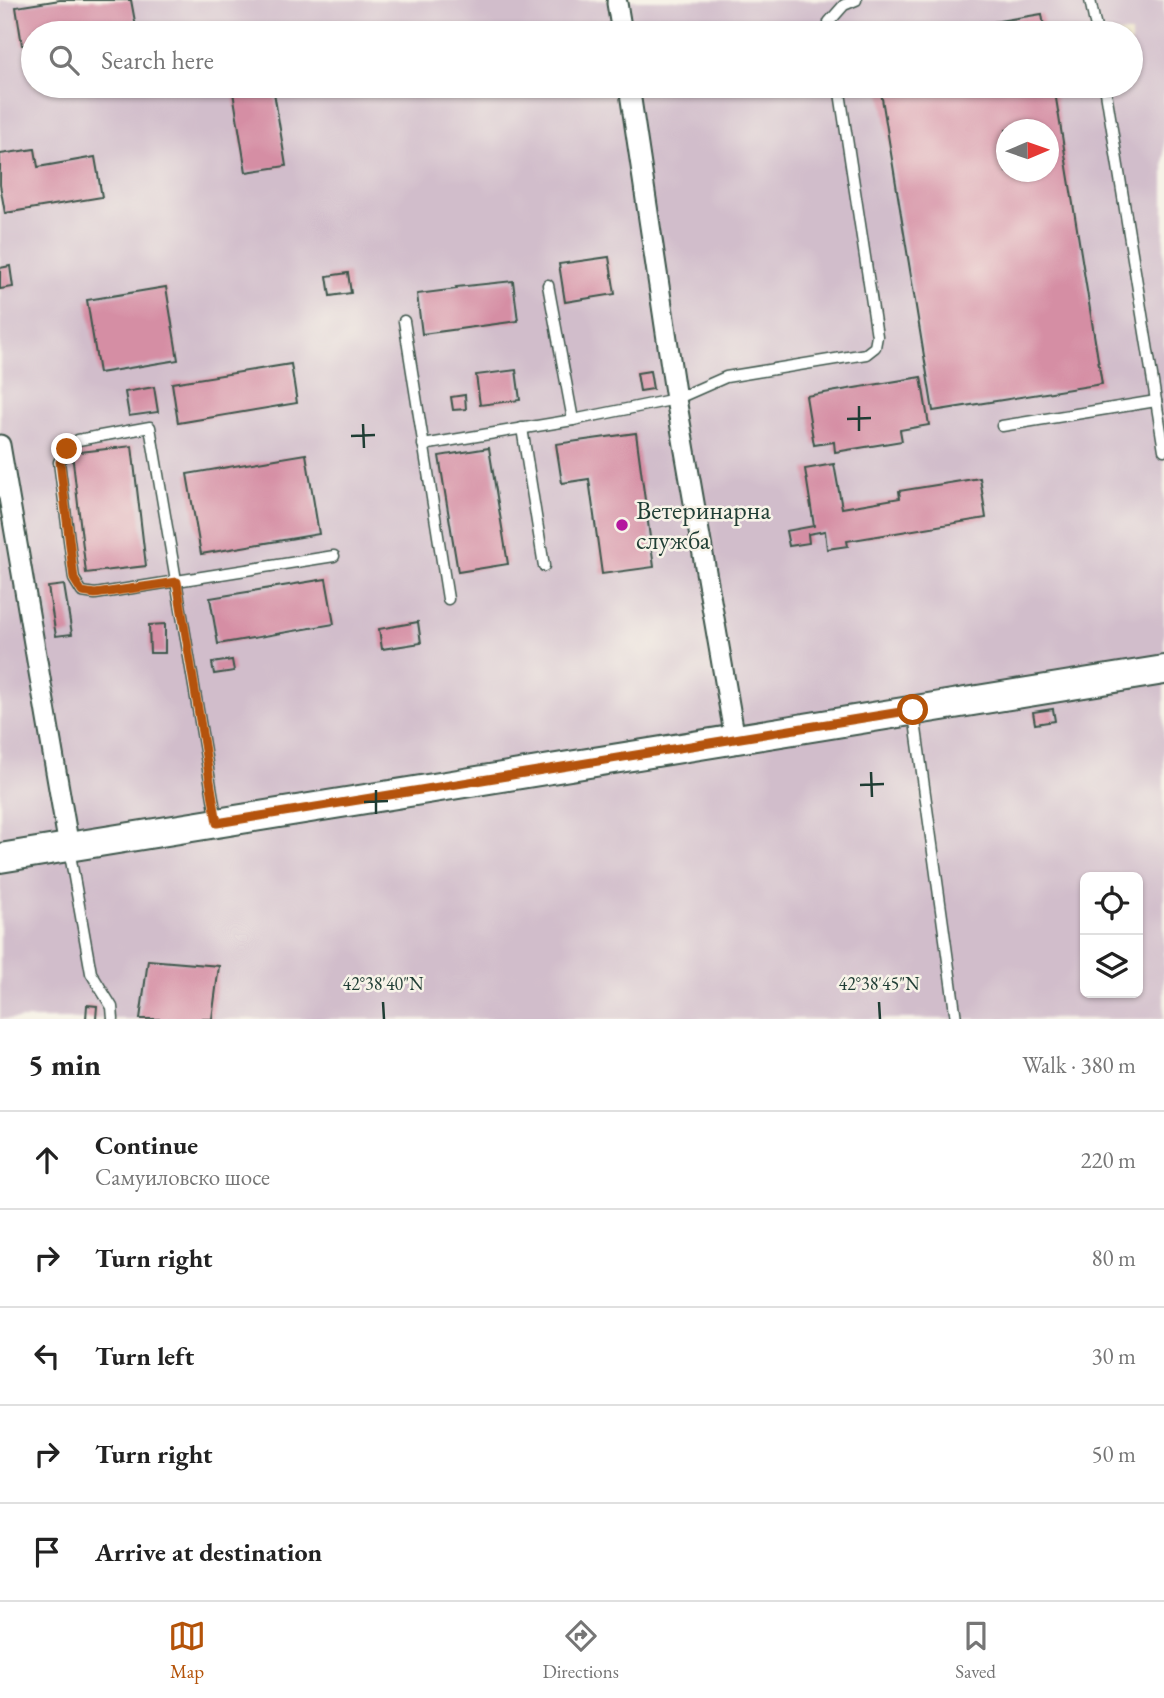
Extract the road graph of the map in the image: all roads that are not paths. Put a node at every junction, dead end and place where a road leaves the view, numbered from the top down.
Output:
1 (856, 0) edge
2 (1090, 0) edge
3 (617, 4) dead end
4 (620, 21) edge
5 (830, 21) edge
6 (1094, 21) edge
7 (631, 98) edge
8 (841, 98) edge
9 (1107, 98) edge
10 (548, 285) dead end
11 (404, 321) dead end
12 (676, 399) junction
13 (1156, 401) junction
14 (573, 420) junction
15 (1002, 426) dead end
16 (522, 428) junction
17 (0, 445) edge
18 (424, 445) junction
19 (1164, 450) edge
20 (334, 556) dead end
21 (544, 566) dead end
22 (177, 582) junction
23 (448, 599) dead end
24 (1164, 670) edge
25 (913, 710) junction
26 (735, 739) junction
27 (217, 823) junction
28 (69, 847) junction
29 (0, 858) edge
30 (113, 1019) edge
31 (956, 1019) edge

1 - 5 lane
2 - 6 lane
3 - 4 street
7 - 12 street
8 - 12 lane
9 - 13 lane
10 - 14 lane
11 - 18 lane
12 - 14 lane
12 - 26 street
13 - 15 lane
13 - 19 lane
14 - 16 lane
16 - 18 lane
16 - 21 lane
17 - 28 street
18 - 23 lane
20 - 22 lane
22 - 22 lane
22 - 27 lane
24 - 25 street
25 - 26 street
25 - 31 lane
26 - 27 street
27 - 28 street
28 - 29 street
28 - 30 lane

